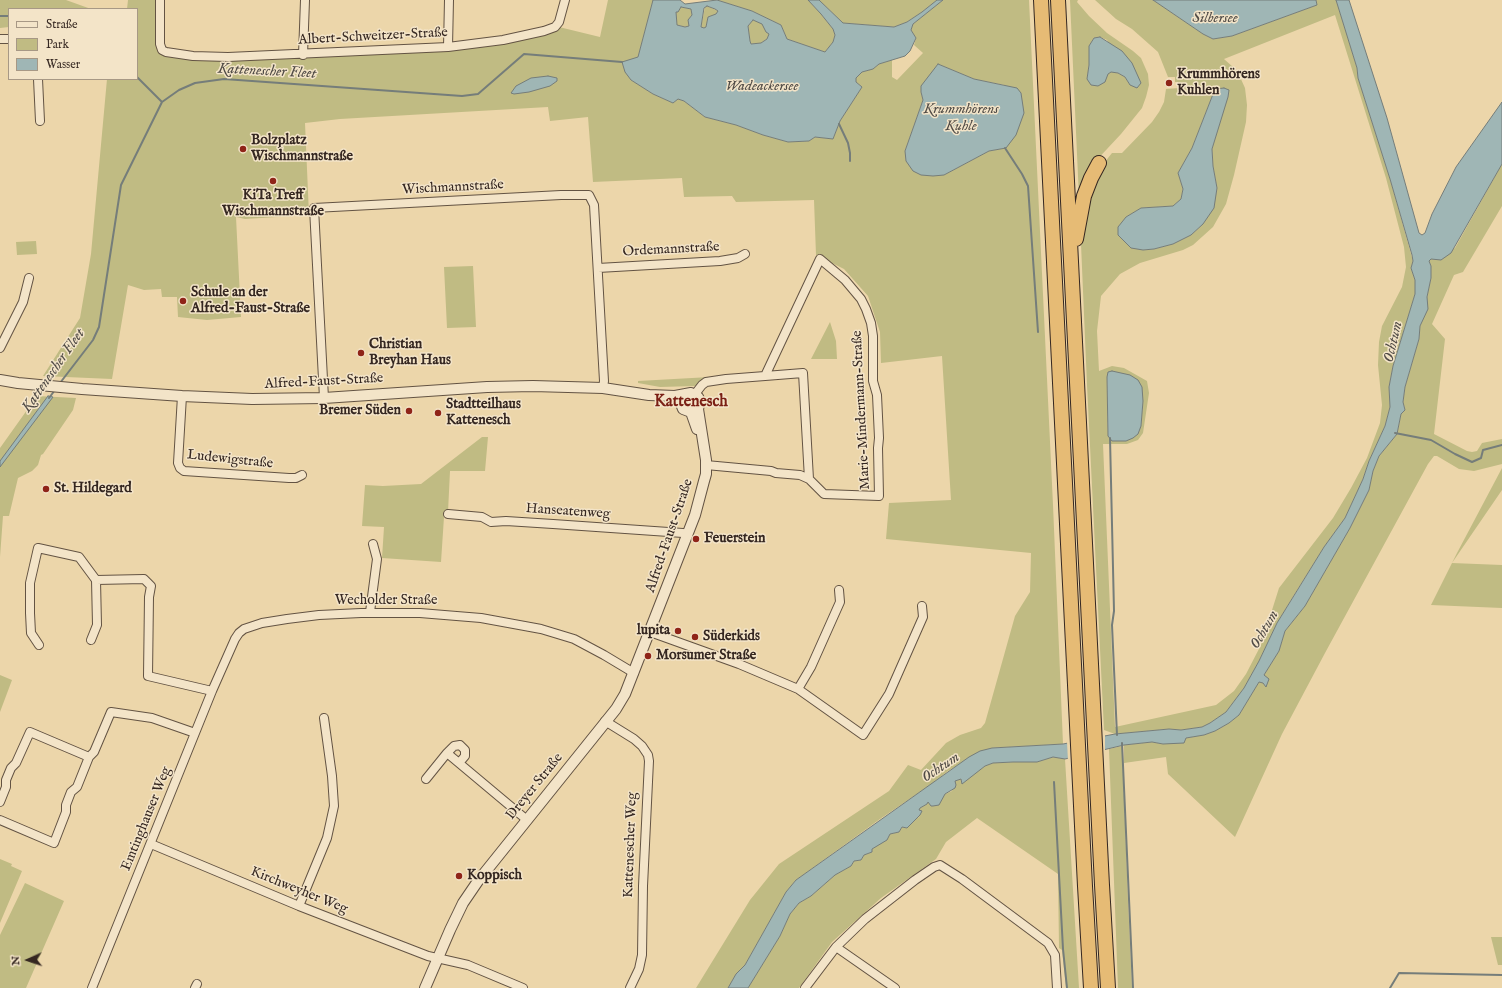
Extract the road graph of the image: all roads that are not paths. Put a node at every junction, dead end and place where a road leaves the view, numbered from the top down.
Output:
1 (160, 0) edge
2 (305, 0) edge
3 (448, 0) edge
4 (565, 0) edge
5 (1041, 0) edge
6 (1058, 0) edge
7 (448, 47) junction
8 (303, 54) junction
9 (38, 80) edge
10 (40, 121) dead end
11 (1099, 163) dead end
12 (745, 254) dead end
13 (1071, 267) junction
14 (598, 268) junction
15 (29, 278) dead end
16 (0, 348) edge
17 (765, 376) junction
18 (0, 380) edge
19 (603, 388) junction
20 (182, 396) junction
21 (687, 397) junction
22 (324, 398) junction
23 (694, 411) junction
24 (706, 465) junction
25 (302, 475) dead end
26 (809, 479) junction
27 (448, 514) dead end
28 (688, 535) junction
29 (374, 544) dead end
30 (96, 580) junction
31 (839, 590) dead end
32 (922, 606) dead end
33 (370, 612) junction
34 (650, 632) junction
35 (90, 640) dead end
36 (39, 645) dead end
37 (634, 673) junction
38 (798, 688) junction
39 (212, 691) junction
40 (324, 718) dead end
41 (606, 722) junction
42 (196, 733) junction
43 (447, 753) junction
44 (89, 757) junction
45 (459, 763) junction
46 (426, 779) dead end
47 (0, 802) edge
48 (0, 820) edge
49 (527, 820) junction
50 (151, 844) junction
51 (299, 906) junction
52 (836, 946) junction
53 (438, 958) junction
54 (92, 988) edge
55 (425, 988) edge
56 (523, 988) edge
57 (630, 988) edge
58 (805, 988) edge
59 (895, 988) edge
60 (1057, 988) edge
61 (1091, 988) edge
62 (1108, 988) edge

1 - 8 street, Albert-Schweitzer-Straße
2 - 8 street
3 - 7 street
4 - 7 street, Albert-Schweitzer-Straße
5 - 61 highway
6 - 13 highway
7 - 8 street, Albert-Schweitzer-Straße
9 - 10 street
11 - 13 highway
12 - 14 street, Ordemannstraße
13 - 62 highway
14 - 19 street, Wischmannstraße
14 - 22 street, Wischmannstraße
15 - 16 street
17 - 21 street
17 - 26 street
17 - 26 street, Marie-Mindermann-Straße
18 - 20 street, Alfred-Faust-Straße
19 - 21 street, Alfred-Faust-Straße
19 - 22 street, Alfred-Faust-Straße
20 - 22 street, Alfred-Faust-Straße
20 - 25 street, Ludewigstraße
21 - 23 street, Alfred-Faust-Straße
21 - 23 street, Alfred-Faust-Straße
23 - 24 street, Alfred-Faust-Straße
24 - 26 street
24 - 28 street, Alfred-Faust-Straße
27 - 28 street, Hanseatenweg
28 - 34 street, Alfred-Faust-Straße
29 - 33 street
30 - 35 street
30 - 36 street
30 - 39 street
31 - 38 street
32 - 38 street
33 - 37 street, Wecholder Straße
33 - 39 street, Wecholder Straße
34 - 37 street, Dreyer Straße
34 - 38 street
37 - 41 street, Dreyer Straße
39 - 42 street, Wecholder Straße
40 - 51 street
41 - 49 street, Dreyer Straße
41 - 57 street, Kattenescher Weg
42 - 44 street
42 - 50 street, Emtinghauser Weg
43 - 45 street
43 - 45 street
43 - 46 street
44 - 47 street
44 - 48 street
45 - 49 street
49 - 53 street, Dreyer Straße
50 - 51 street, Kirchweyher Weg
50 - 54 street, Emtinghauser Weg
51 - 53 street, Kirchweyher Weg
52 - 58 street
52 - 59 street
52 - 60 street
53 - 55 street
53 - 56 street

